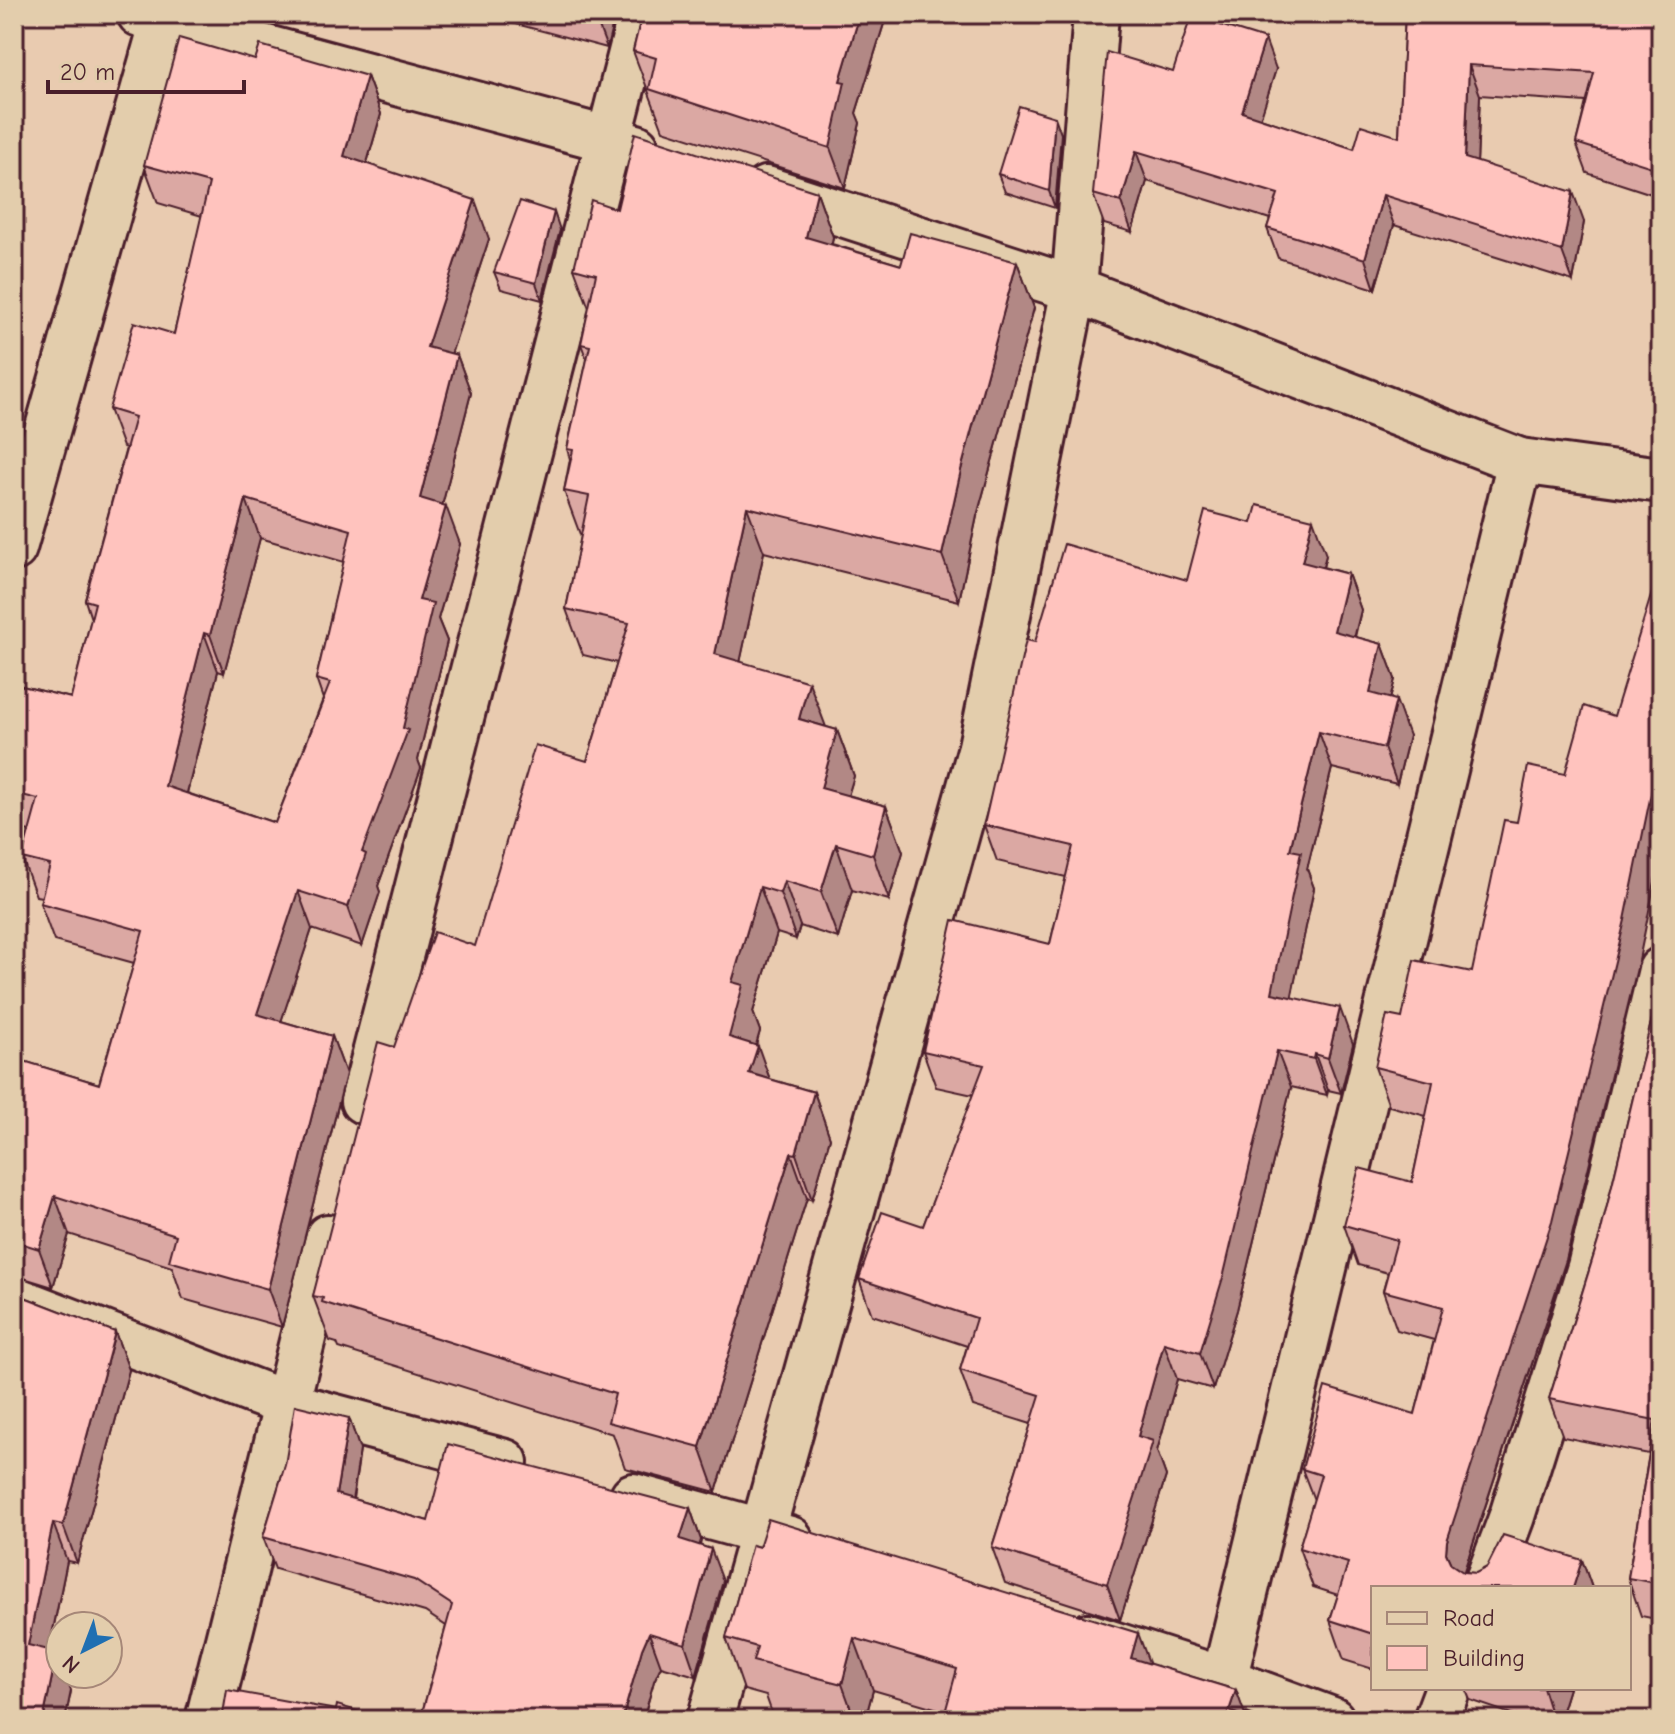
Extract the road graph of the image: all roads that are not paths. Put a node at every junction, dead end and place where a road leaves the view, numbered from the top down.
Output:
1 (641, 14) edge
2 (1096, 14) edge
3 (156, 17) edge
4 (608, 138) junction
5 (668, 157) edge
6 (728, 177) edge
7 (1074, 289) junction
8 (1520, 461) junction
9 (1661, 480) edge
10 (14, 548) edge
11 (1661, 970) edge
12 (353, 1141) edge
13 (337, 1203) edge
14 (14, 1299) edge
15 (286, 1404) junction
16 (548, 1473) edge
17 (594, 1486) edge
18 (764, 1531) junction
19 (823, 1550) edge
20 (1486, 1586) edge
21 (1046, 1622) edge
22 (1224, 1680) junction
23 (1447, 1690) edge
24 (208, 1720) edge
25 (710, 1720) edge
26 (1332, 1720) edge
27 (1436, 1720) edge

1 - 4 street
2 - 7 street
3 - 4 street
3 - 10 street
4 - 5 street
4 - 12 street
6 - 7 street
7 - 8 street
7 - 18 street
8 - 9 street
8 - 22 street
11 - 20 street
13 - 15 street
14 - 15 street
15 - 16 street
15 - 24 street
17 - 18 street
18 - 19 street
18 - 25 street
21 - 22 street
22 - 26 street
23 - 27 street

